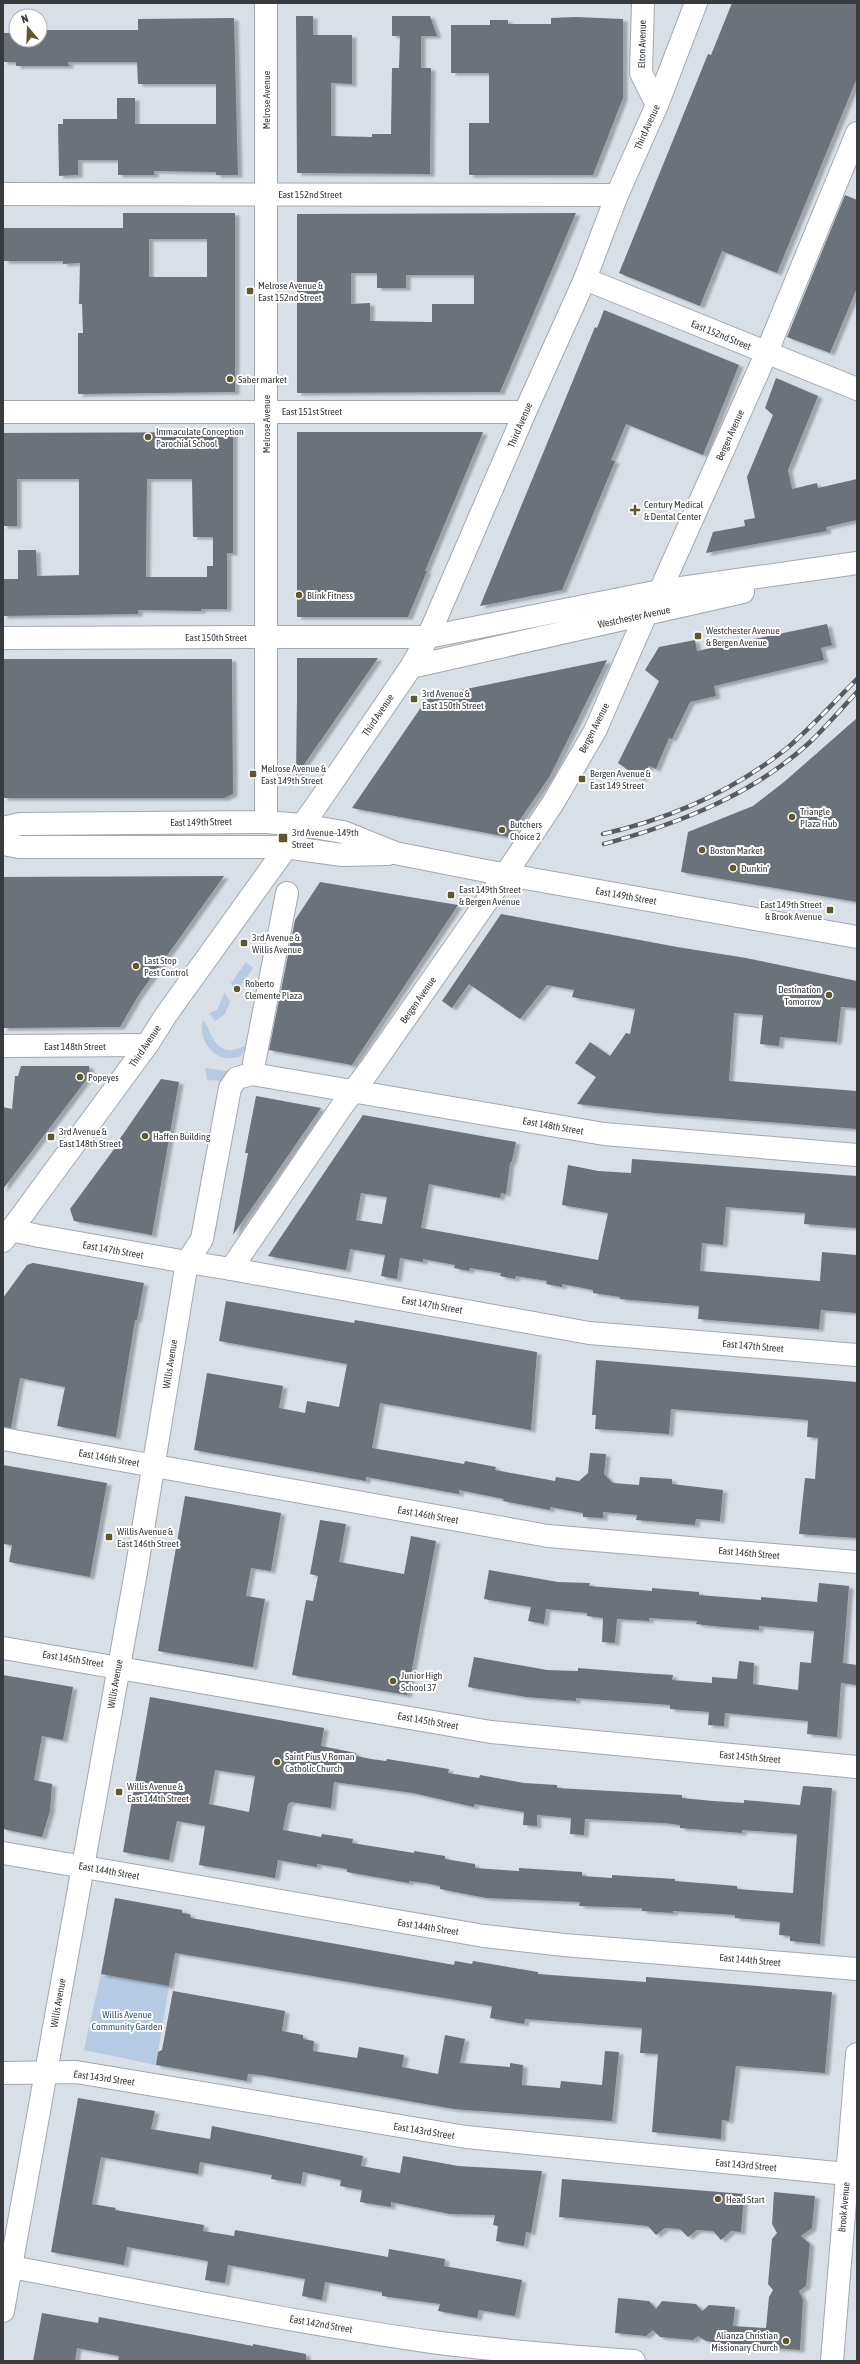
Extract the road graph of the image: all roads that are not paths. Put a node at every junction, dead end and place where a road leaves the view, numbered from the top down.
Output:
1 (266, 3) edge
2 (643, 3) edge
3 (696, 3) edge
4 (657, 105) junction
5 (857, 133) edge
6 (3, 194) edge
7 (266, 194) junction
8 (617, 195) junction
9 (585, 279) junction
10 (766, 354) junction
11 (857, 389) edge
12 (266, 410) junction
13 (3, 412) edge
14 (525, 412) junction
15 (857, 564) edge
16 (660, 591) junction
17 (646, 614) junction
18 (266, 637) junction
19 (428, 637) junction
20 (3, 638) edge
21 (411, 667) junction
22 (266, 822) junction
23 (302, 825) junction
24 (3, 828) edge
25 (3, 844) edge
26 (285, 847) junction
27 (395, 854) junction
28 (505, 875) junction
29 (287, 893) dead end
30 (857, 937) edge
31 (147, 1045) junction
32 (3, 1046) edge
33 (253, 1068) junction
34 (354, 1090) junction
35 (857, 1155) edge
36 (7, 1235) edge
37 (187, 1262) junction
38 (231, 1269) junction
39 (857, 1355) edge
40 (3, 1439) edge
41 (153, 1466) junction
42 (857, 1562) edge
43 (3, 1648) edge
44 (118, 1667) junction
45 (857, 1767) edge
46 (3, 1853) edge
47 (82, 1867) junction
48 (857, 1970) edge
49 (857, 2054) edge
50 (3, 2073) edge
51 (46, 2073) junction
52 (847, 2174) junction
53 (11, 2267) junction
54 (3, 2311) edge
55 (634, 2361) edge
56 (832, 2361) edge

1 - 7 street, Melrose Avenue
2 - 4 street, Elton Avenue
3 - 4 street, Third Avenue
4 - 8 street, Third Avenue
5 - 10 street, Bergen Avenue
6 - 7 street, East 152nd Street
7 - 8 street, East 152nd Street
7 - 12 street, Melrose Avenue
8 - 9 street, Third Avenue
9 - 10 street, East 152nd Street
9 - 14 street, Third Avenue
10 - 11 street, East 152nd Street
10 - 16 street, Bergen Avenue
12 - 13 street, East 151st Street
12 - 14 street, East 151st Street
12 - 18 street, Melrose Avenue
14 - 19 street, Third Avenue
15 - 16 street, Westchester Avenue
15 - 17 street, Westchester Avenue
16 - 17 street, Bergen Avenue
16 - 19 street, Westchester Avenue
17 - 21 street, Westchester Avenue
17 - 28 street, Bergen Avenue
18 - 19 street, East 150th Street
18 - 20 street, East 150th Street
18 - 22 street, Melrose Avenue
19 - 21 street, Third Avenue
21 - 23 street, Third Avenue
22 - 23 street, East 149th Street
22 - 24 street, East 149th Street
23 - 26 street, Third Avenue
23 - 27 street, East 149th Street
25 - 26 street, East 149th Street
26 - 27 street, East 149th Street
26 - 31 street, Third Avenue
27 - 28 street, East 149th Street
28 - 30 street, East 149th Street
28 - 34 street, Bergen Avenue
29 - 33 street
31 - 32 street, East 148th Street
31 - 36 street, Third Avenue
33 - 34 street, East 148th Street
33 - 37 street, Willis Avenue
34 - 35 street, East 148th Street
34 - 38 street, Bergen Avenue
36 - 37 street, East 147th Street
37 - 38 street, East 147th Street
37 - 41 street, Willis Avenue
38 - 39 street, East 147th Street
40 - 41 street, East 146th Street
41 - 42 street, East 146th Street
41 - 44 street, Willis Avenue
43 - 44 street, East 145th Street
44 - 45 street, East 145th Street
44 - 47 street, Willis Avenue
46 - 47 street, East 144th Street
47 - 48 street, East 144th Street
47 - 51 street, Willis Avenue
49 - 52 street, Brook Avenue
50 - 51 street, East 143rd Street
51 - 52 street, East 143rd Street
51 - 53 street, Willis Avenue
52 - 56 street, Brook Avenue
53 - 54 street, Willis Avenue
53 - 55 street, East 142nd Street

